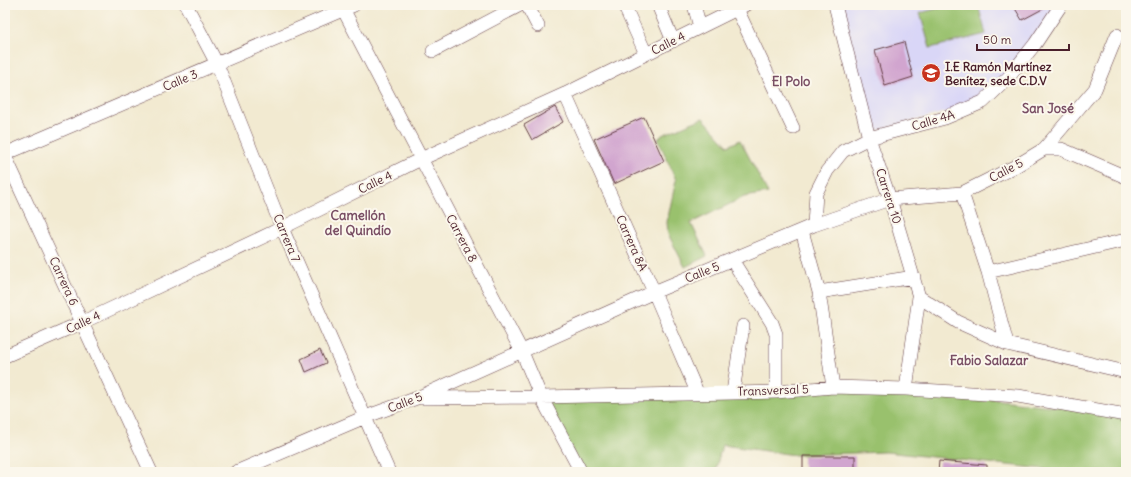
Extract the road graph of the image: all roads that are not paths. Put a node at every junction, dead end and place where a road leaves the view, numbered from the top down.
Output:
1 (186, 5) edge
2 (520, 5) edge
3 (527, 5) edge
4 (624, 5) edge
5 (658, 5) edge
6 (694, 5) edge
7 (836, 5) edge
8 (1061, 5) edge
9 (346, 7) edge
10 (741, 7) edge
11 (538, 26) dead end
12 (700, 27) junction
13 (1117, 35) dead end
14 (673, 40) junction
15 (433, 51) dead end
16 (646, 54) junction
17 (217, 64) junction
18 (566, 94) junction
19 (793, 128) dead end
20 (869, 138) junction
21 (1044, 149) junction
22 (5, 155) edge
23 (421, 159) junction
24 (1126, 177) edge
25 (962, 193) junction
26 (890, 199) junction
27 (814, 225) junction
28 (282, 228) junction
29 (802, 231) junction
30 (1126, 240) edge
31 (732, 260) junction
32 (988, 272) junction
33 (914, 277) junction
34 (654, 292) junction
35 (820, 292) junction
36 (919, 297) junction
37 (83, 322) junction
38 (742, 326) dead end
39 (1006, 344) junction
40 (522, 352) junction
41 (5, 356) edge
42 (1126, 372) edge
43 (833, 387) junction
44 (906, 389) junction
45 (697, 392) junction
46 (733, 392) junction
47 (776, 392) junction
48 (541, 397) junction
49 (417, 398) junction
50 (1126, 415) edge
51 (365, 417) junction
52 (152, 472) edge
53 (236, 472) edge
54 (389, 472) edge
55 (581, 472) edge

1 - 17 street, Carrera 7
2 - 15 street
3 - 11 street
4 - 16 street
5 - 14 street
6 - 12 street
7 - 20 street, Carrera 10
8 - 20 street, Calle 4A
9 - 17 street, Calle 3
9 - 23 street, Carrera 8
10 - 12 street, Calle 4
10 - 19 street
12 - 14 street, Calle 4
13 - 21 street, Calle 5
14 - 16 street, Calle 4
16 - 18 street, Calle 4
17 - 22 street, Calle 3
17 - 28 street, Carrera 7
18 - 23 street, Calle 4
18 - 34 street, Carrera 8A
20 - 26 street, Carrera 10
20 - 27 street, Calle 4A
21 - 24 street
21 - 25 street, Calle 5
22 - 37 street, Carrera 6
23 - 28 street, Calle 4
23 - 40 street, Carrera 8
25 - 26 street, Calle 5
25 - 32 street
26 - 27 street, Calle 5
26 - 33 street, Carrera 10
27 - 29 street, Calle 5
28 - 37 street, Calle 4
28 - 51 street, Carrera 7
29 - 31 street, Calle 5
29 - 35 street
30 - 32 street
31 - 34 street, Calle 5
31 - 47 street
32 - 39 street
33 - 35 street
33 - 36 street, Carrera 10
34 - 40 street, Calle 5
34 - 45 street, Carrera 8A
35 - 43 street
36 - 39 street
36 - 44 street, Carrera 10
37 - 41 street, Calle 4
37 - 52 street, Carrera 6
38 - 46 street
39 - 42 street
40 - 48 street, Carrera 8
40 - 49 street, Calle 5
43 - 44 street, Transversal 5
43 - 47 street, Transversal 5
44 - 50 street, Transversal 5
45 - 46 street, Transversal 5
45 - 48 street, Transversal 5
46 - 47 street, Transversal 5
48 - 49 street, Transversal 5
48 - 55 street, Carrera 8
49 - 51 street, Calle 5
51 - 53 street, Calle 5
51 - 54 street, Carrera 7

